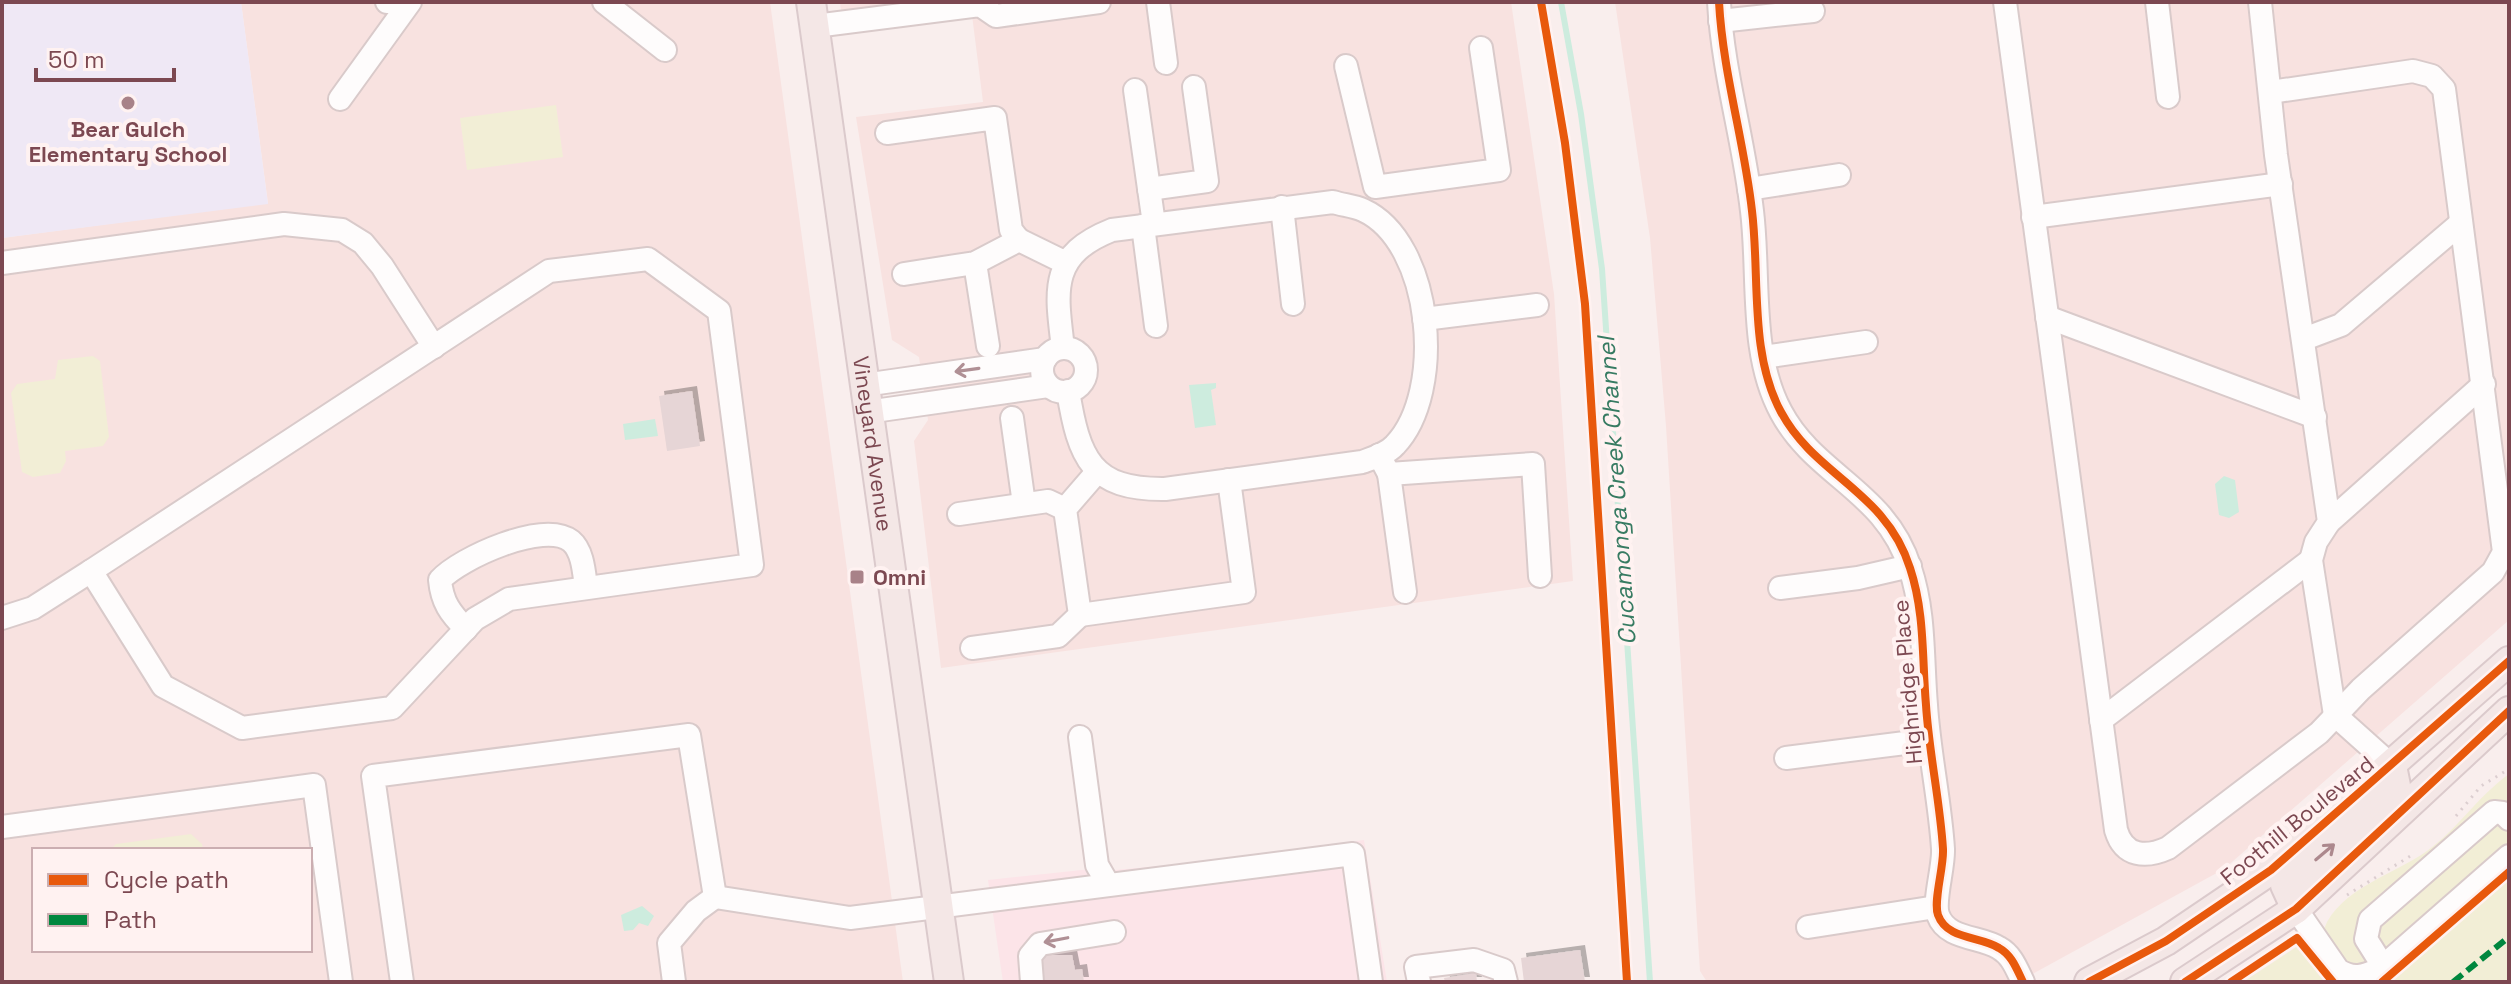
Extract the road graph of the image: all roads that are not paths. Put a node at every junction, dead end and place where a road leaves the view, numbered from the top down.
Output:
1 (410, 2) edge
2 (604, 2) edge
3 (1099, 2) edge
4 (1158, 2) edge
5 (2005, 2) edge
6 (2157, 2) edge
7 (2260, 2) edge
8 (1813, 11) dead end
9 (1719, 12) edge
10 (813, 14) edge
11 (1481, 48) dead end
12 (665, 50) dead end
13 (1166, 63) dead end
14 (1346, 66) dead end
15 (1194, 87) dead end
16 (1135, 90) dead end
17 (2271, 92) junction
18 (2168, 97) dead end
19 (340, 99) dead end
20 (887, 133) dead end
21 (1839, 175) dead end
22 (2281, 184) junction
23 (1375, 187) junction
24 (1149, 189) junction
25 (1749, 189) junction
26 (1282, 207) junction
27 (1364, 210) junction
28 (2033, 217) junction
29 (2461, 223) junction
30 (1148, 225) junction
31 (1019, 240) junction
32 (2, 263) edge
33 (975, 263) junction
34 (1066, 263) junction
35 (904, 274) dead end
36 (1293, 304) dead end
37 (1537, 305) dead end
38 (2047, 317) junction
39 (1424, 319) junction
40 (1156, 326) dead end
41 (2304, 339) junction
42 (1866, 342) dead end
43 (988, 346) dead end
44 (434, 347) junction
45 (1054, 353) junction
46 (1763, 357) junction
47 (2484, 384) junction
48 (1058, 388) junction
49 (866, 398) junction
50 (2315, 417) junction
51 (1012, 418) dead end
52 (1384, 464) junction
53 (1097, 472) junction
54 (1229, 480) junction
55 (1024, 504) junction
56 (1065, 509) junction
57 (959, 514) dead end
58 (2329, 522) junction
59 (2311, 560) junction
60 (1910, 566) junction
61 (91, 571) junction
62 (1540, 576) dead end
63 (586, 587) junction
64 (1780, 588) dead end
65 (1405, 592) dead end
66 (1080, 615) junction
67 (2, 618) edge
68 (466, 629) junction
69 (972, 648) dead end
70 (2509, 661) edge
71 (2509, 711) edge
72 (2335, 715) junction
73 (2101, 720) junction
74 (1080, 737) dead end
75 (1929, 740) junction
76 (1786, 758) dead end
77 (2392, 766) junction
78 (2509, 819) edge
79 (2, 827) edge
80 (2509, 856) edge
81 (1108, 884) junction
82 (715, 897) junction
83 (939, 906) junction
84 (1936, 907) junction
85 (2296, 909) junction
86 (1808, 927) dead end
87 (1114, 932) dead end
88 (2383, 966) junction
89 (341, 982) edge
90 (402, 982) edge
91 (674, 982) edge
92 (949, 982) edge
93 (1032, 982) edge
94 (1371, 982) edge
95 (1419, 982) edge
96 (1506, 982) edge
97 (2023, 982) edge
98 (2089, 982) edge
99 (2185, 982) edge

1 - 19 street
2 - 12 street
3 - 10 street
4 - 13 street
5 - 28 street
6 - 18 street
7 - 17 street
8 - 9 street
9 - 25 street, Highridge Place
10 - 49 main road, Vineyard Avenue
11 - 23 street
14 - 23 street
15 - 24 street
16 - 24 street
17 - 22 street
17 - 29 street
20 - 31 street
21 - 25 street
22 - 28 street
22 - 41 street
23 - 27 street
24 - 30 street
25 - 46 street, Highridge Place
26 - 27 street
26 - 30 street
26 - 36 street
27 - 39 street
28 - 38 street
29 - 41 street
29 - 47 street
30 - 34 street
30 - 40 street
31 - 33 street
31 - 34 street
32 - 44 street
33 - 35 street
33 - 43 street
34 - 45 street
37 - 39 street
38 - 50 street
38 - 73 street
39 - 52 street
41 - 50 street
42 - 46 street
44 - 61 street
44 - 63 street
45 - 48 street
45 - 48 street
45 -> 49 street
46 - 60 street, Highridge Place
47 - 58 street
47 - 72 street
48 - 49 street
48 - 53 street
49 - 83 main road, Vineyard Avenue
50 - 58 street
51 - 55 street
52 - 54 street
52 - 62 street
52 - 65 street
53 - 54 street
53 - 56 street
54 - 66 street
55 - 56 street
55 - 57 street
56 - 66 street
58 - 59 street
59 - 72 street
59 - 73 street
60 - 64 street
60 - 75 street, Highridge Place
61 - 67 street
61 - 68 street
63 - 68 street
63 - 68 street
66 - 69 street
70 - 77 main road, Foothill Boulevard
71 - 85 main road
72 - 73 street
72 - 77 street
74 - 81 street
75 - 76 street
75 - 84 street, Highridge Place
85 -> 77 main road
77 - 98 main road, Foothill Boulevard
78 - 88 street
79 - 89 street
80 - 88 street
81 - 83 street
81 - 94 street
82 - 83 street
82 - 90 street
82 - 91 street
83 - 92 main road, Vineyard Avenue
84 - 86 street
84 - 97 street
85 - 88 street
85 - 99 main road
87 -> 93 street
95 - 96 street

